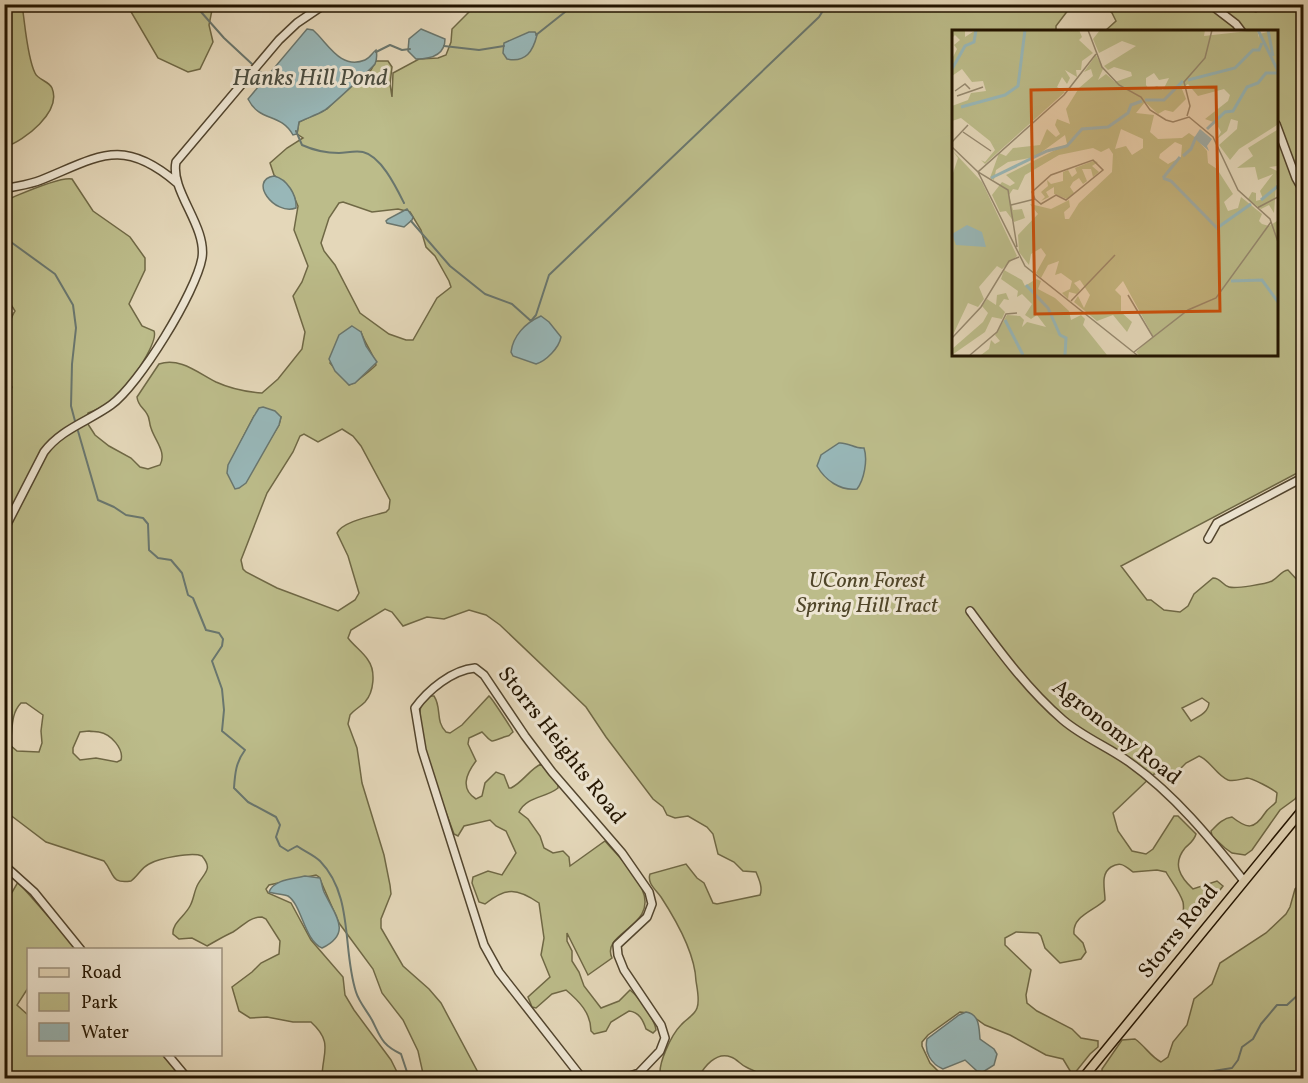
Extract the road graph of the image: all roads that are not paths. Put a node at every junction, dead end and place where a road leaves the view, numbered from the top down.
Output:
1 (325, 4) edge
2 (1210, 4) edge
3 (1240, 30) edge
4 (1278, 129) edge
5 (176, 162) junction
6 (159, 168) junction
7 (177, 183) junction
8 (4, 189) edge
9 (1304, 192) edge
10 (1304, 477) edge
11 (4, 530) edge
12 (1208, 539) dead end
13 (970, 611) dead end
14 (1304, 807) edge
15 (4, 865) edge
16 (1244, 881) junction
17 (79, 948) edge
18 (169, 1056) edge
19 (640, 1076) edge
20 (187, 1078) edge
21 (582, 1078) edge
22 (624, 1078) edge
23 (1083, 1078) edge

1 - 5 street
2 - 3 street
4 - 9 street
5 - 6 street
5 - 7 street
6 - 7 street
6 - 8 street
7 - 11 street
10 - 12 street
13 - 16 street, Agronomy Road
14 - 16 main road, Storrs Road
15 - 17 street
16 - 23 main road, Storrs Road
18 - 20 street
19 - 21 street, Storrs Heights Road
19 - 22 street, Storrs Heights Road

